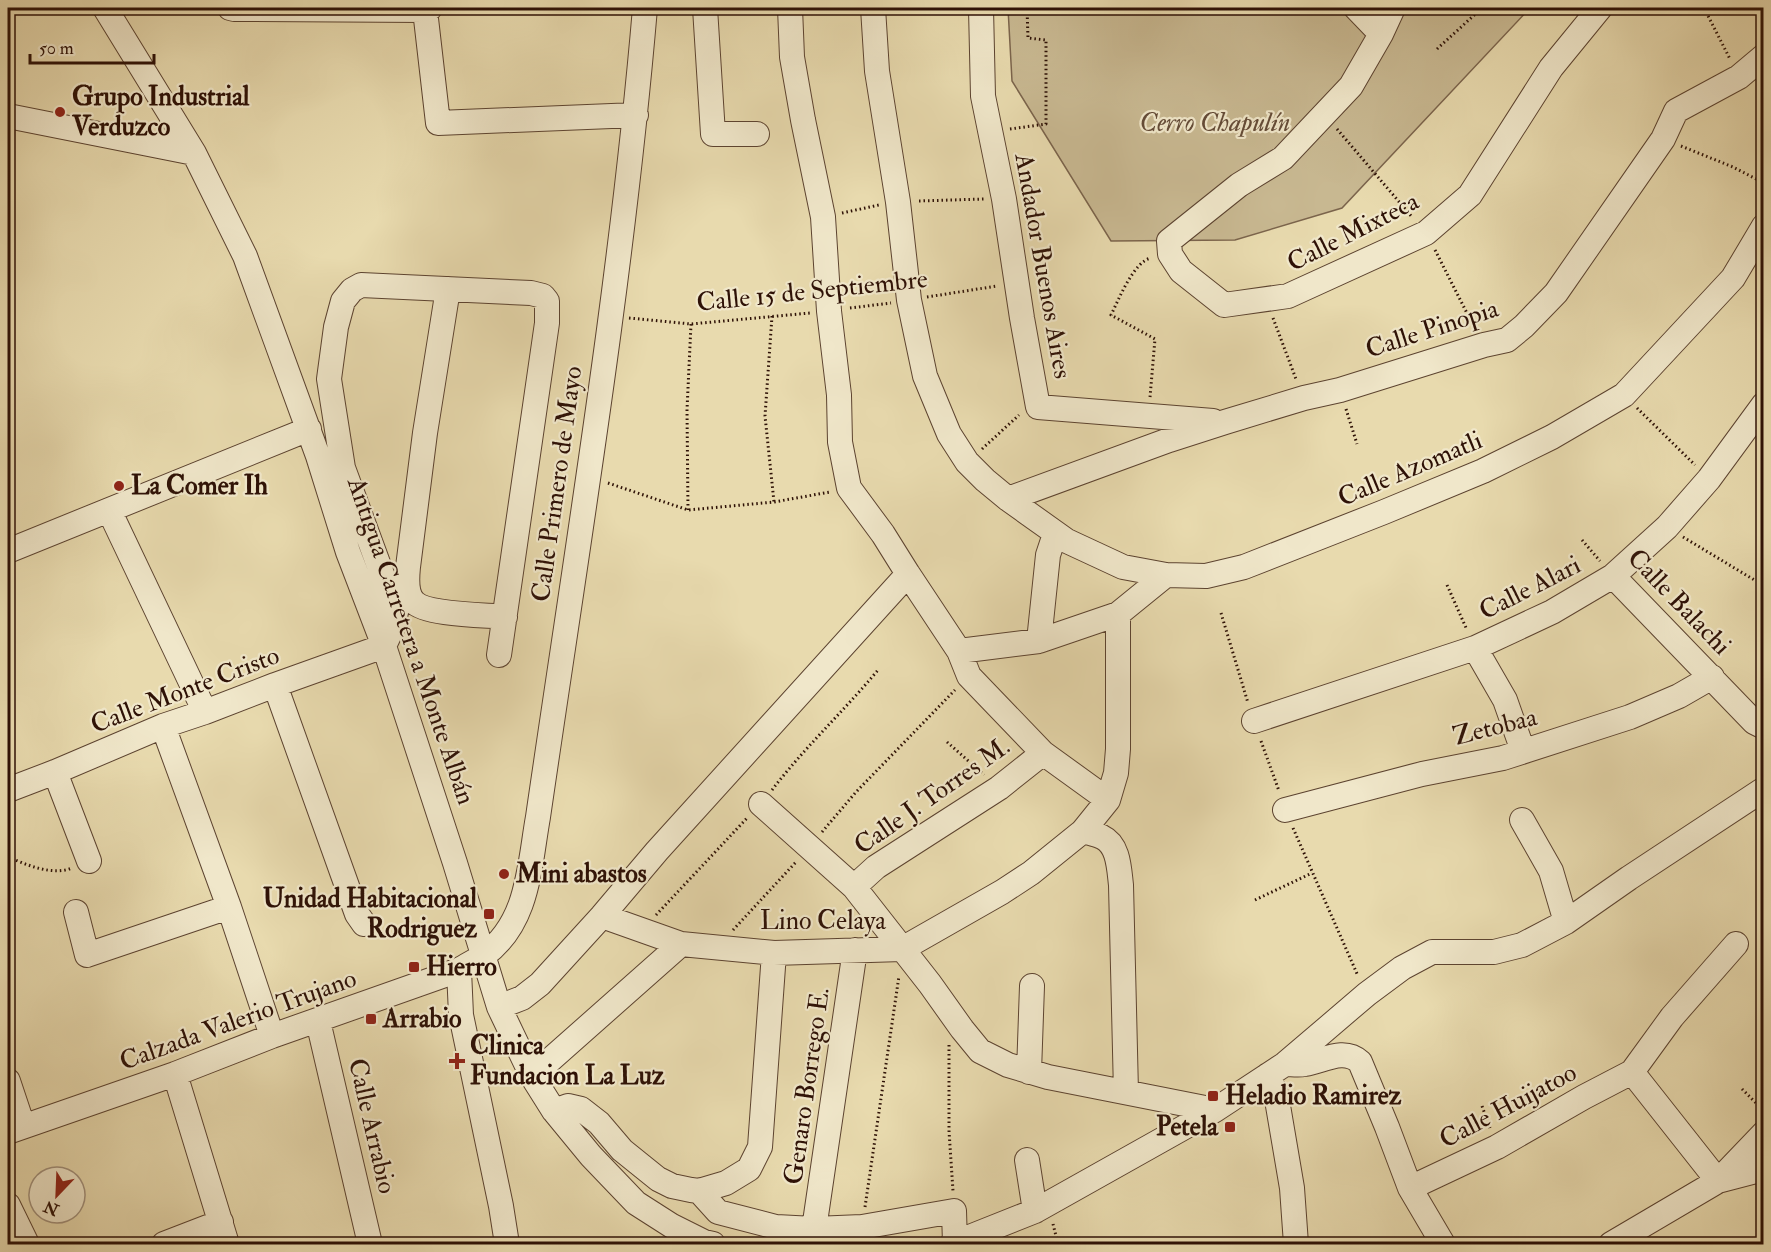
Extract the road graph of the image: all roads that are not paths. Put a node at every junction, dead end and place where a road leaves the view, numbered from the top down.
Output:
1 (105, 8) edge
2 (230, 8) edge
3 (645, 8) edge
4 (705, 8) edge
5 (790, 8) edge
6 (873, 8) edge
7 (981, 8) edge
8 (1356, 8) edge
9 (1393, 8) edge
10 (1600, 8) edge
11 (428, 9) edge
12 (1381, 34) junction
13 (1764, 56) edge
14 (636, 115) junction
15 (8, 116) edge
16 (757, 134) dead end
17 (194, 153) junction
18 (1764, 226) edge
19 (448, 289) junction
20 (1764, 404) edge
21 (1225, 422) joint
22 (309, 429) junction
23 (1168, 429) junction
24 (1008, 499) junction
25 (109, 510) junction
26 (1055, 534) junction
27 (8, 551) edge
28 (908, 574) junction
29 (1166, 575) junction
30 (1613, 576) junction
31 (1118, 614) junction
32 (505, 616) junction
33 (1039, 641) junction
34 (384, 646) junction
35 (1475, 648) junction
36 (959, 651) junction
37 (500, 655) dead end
38 (1712, 677) junction
39 (275, 685) junction
40 (205, 712) junction
41 (1254, 721) dead end
42 (163, 726) junction
43 (1764, 727) edge
44 (1523, 751) junction
45 (1043, 753) junction
46 (55, 772) junction
47 (1764, 789) edge
48 (8, 790) edge
49 (1108, 800) junction
50 (761, 804) dead end
51 (1285, 810) road end
52 (1522, 820) dead end
53 (1083, 831) junction
54 (89, 861) road end
55 (854, 887) junction
56 (229, 907) junction
57 (76, 912) dead end
58 (602, 916) junction
59 (360, 919) dead end
60 (1566, 922) junction
61 (681, 944) junction
62 (1736, 945) dead end
63 (902, 949) junction
64 (855, 950) junction
65 (774, 953) junction
66 (484, 955) junction
67 (459, 970) junction
68 (1032, 986) dead end
69 (499, 1007) junction
70 (318, 1021) junction
71 (272, 1036) junction
72 (1276, 1069) junction
73 (1029, 1072) junction
74 (1632, 1072) junction
75 (175, 1074) junction
76 (532, 1076) junction
77 (8, 1081) edge
78 (1126, 1092) junction
79 (1215, 1110) junction
80 (554, 1112) junction
81 (15, 1129) edge
82 (1764, 1133) edge
83 (1028, 1160) dead end
84 (1764, 1169) edge
85 (1718, 1181) junction
86 (1410, 1188) junction
87 (699, 1191) junction
88 (8, 1205) edge
89 (1035, 1211) junction
90 (814, 1229) junction
91 (224, 1233) edge
92 (954, 1244) edge
93 (27, 1245) edge
94 (164, 1245) edge
95 (370, 1245) edge
96 (507, 1245) edge
97 (713, 1245) edge
98 (1296, 1245) edge
99 (1443, 1245) edge
100 (1611, 1245) edge

1 - 17 street, Antigua Carretera a Monte Albán
2 - 11 street
3 - 14 street, Calle Primero de Mayo
4 - 16 street
5 - 28 street
6 - 24 street, Calle Azomatli
7 - 23 street, Andador Buenos Aires
8 - 12 street
9 - 12 street
10 - 12 street, Calle Mixteca
11 - 14 street
13 - 21 street, Calle Pinopia
14 - 66 street, Calle Primero de Mayo
15 - 17 street
17 - 22 street, Antigua Carretera a Monte Albán
18 - 29 street, Calle Azomatli
19 - 32 street
19 - 32 street
19 - 34 street
20 - 30 street, Calle Alari
21 - 23 street, Andador Buenos Aires
22 - 25 street
22 - 34 street, Antigua Carretera a Monte Albán
23 - 24 street
24 - 26 street, Calle Azomatli
25 - 27 street
25 - 40 street
26 - 29 street, Calle Azomatli
26 - 33 street
28 - 36 street
28 - 58 street
29 - 31 street
30 - 35 street, Calle Alari
30 - 38 street, Calle Balachi
31 - 33 street
31 - 49 street
32 - 37 street
33 - 36 street
34 - 39 street, Calle Monte Cristo
34 - 66 street, Antigua Carretera a Monte Albán
35 - 41 street, Calle Alari
35 - 44 street
36 - 45 street
38 - 43 street, Calle Balachi
38 - 44 street, Zetobaa
39 - 40 street, Calle Monte Cristo
39 - 59 street
40 - 42 street, Calle Monte Cristo
42 - 46 street, Calle Monte Cristo
42 - 56 street
44 - 51 street, Zetobaa
45 - 49 street
45 - 55 street, Calle J. Torres M.
46 - 48 street, Calle Monte Cristo
46 - 54 street
47 - 60 street
49 - 53 street, Lino Celaya
50 - 55 street
52 - 60 street
53 - 63 street, Lino Celaya
53 - 78 street
55 - 63 street
56 - 57 street
56 - 71 street
58 - 61 street, Lino Celaya
58 - 69 street
60 - 72 street
61 - 65 street, Lino Celaya
61 - 76 street
62 - 74 street, Calle Huijatoo
63 - 64 street, Lino Celaya
63 - 73 street
64 - 65 street, Lino Celaya
64 - 90 street, Genaro Borrego E.
65 - 87 street
66 - 67 street, Calzada Valerio Trujano
66 - 69 street, Antigua Carretera a Monte Albán
67 - 70 street, Calzada Valerio Trujano
67 - 96 street
68 - 73 street
69 - 76 street, Antigua Carretera a Monte Albán
70 - 71 street, Calzada Valerio Trujano
70 - 95 street, Calle Arrabio
71 - 75 street, Calzada Valerio Trujano
72 - 79 street
72 - 86 street
72 - 98 street
73 - 78 street
74 - 85 street
74 - 86 street, Calle Huijatoo
75 - 81 street, Calzada Valerio Trujano
75 - 91 street
76 - 80 street, Antigua Carretera a Monte Albán
77 - 81 street
78 - 79 street
79 - 89 street
80 - 87 street
80 - 97 street, Antigua Carretera a Monte Albán
82 - 85 street
83 - 89 street
84 - 85 street
85 - 100 street
86 - 99 street
87 - 90 street
88 - 93 street
89 - 92 street
90 - 92 street
91 - 94 street

